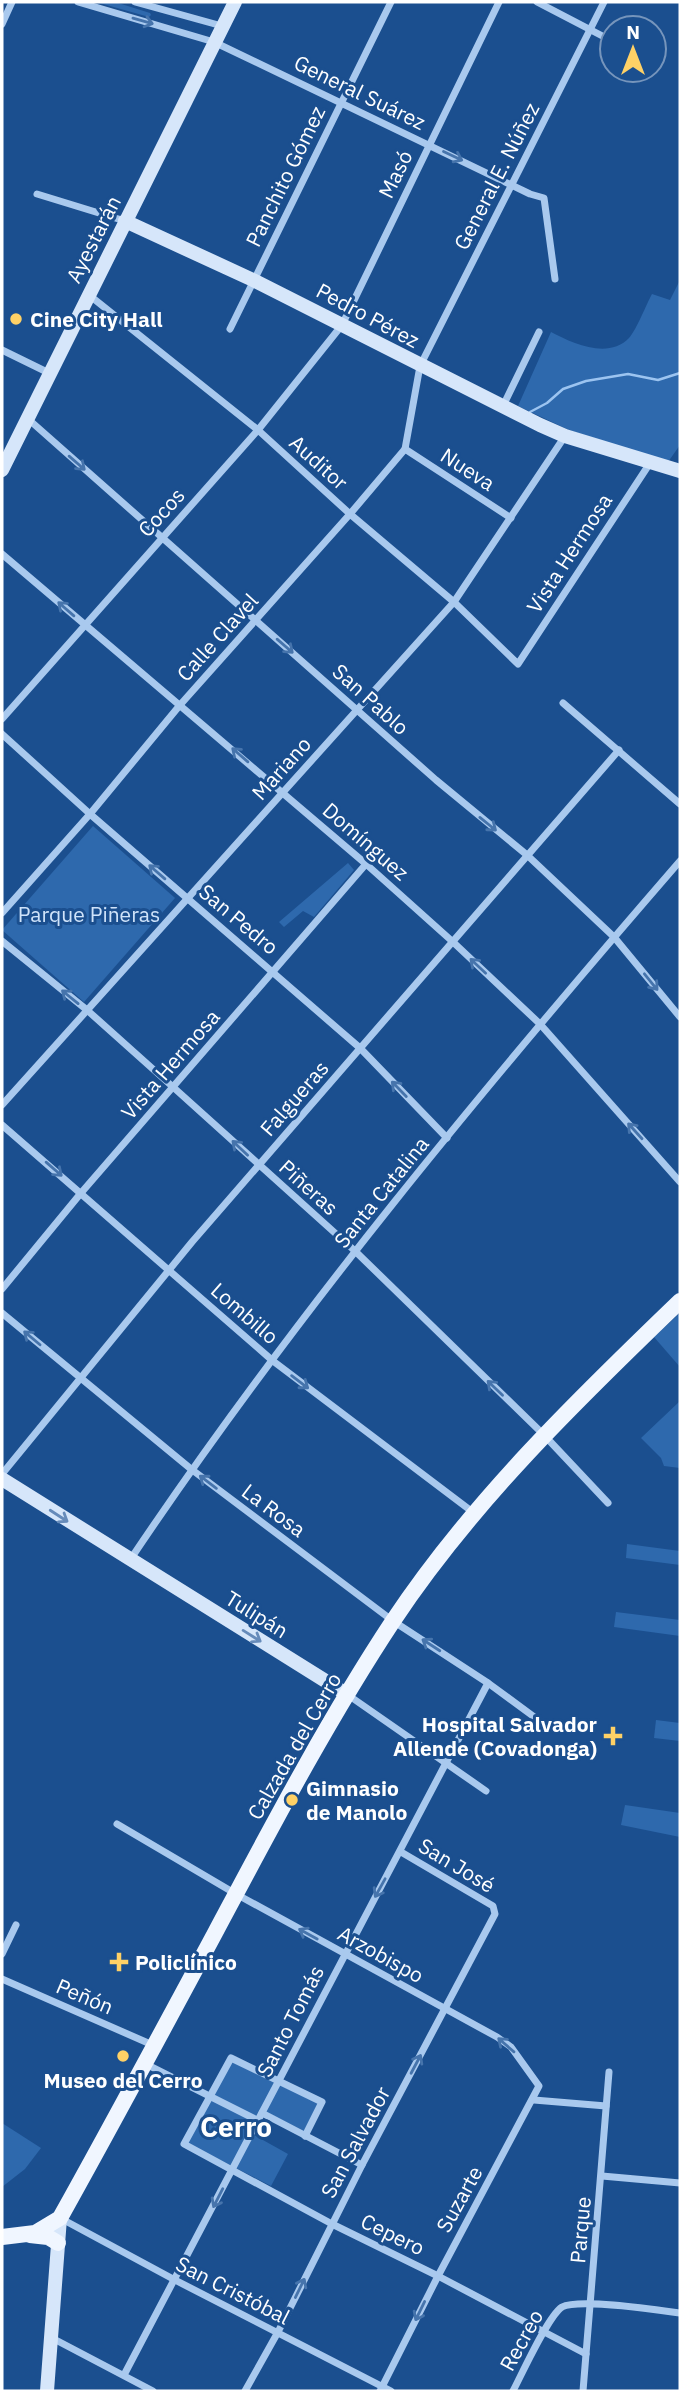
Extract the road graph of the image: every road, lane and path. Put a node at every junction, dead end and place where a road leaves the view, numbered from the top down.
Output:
1 (12, 2) edge
2 (78, 2) edge
3 (135, 2) edge
4 (234, 2) edge
5 (391, 2) edge
6 (499, 2) edge
7 (537, 2) edge
8 (604, 2) edge
9 (2, 24) edge
10 (222, 26) junction
11 (590, 29) junction
12 (598, 33) edge
13 (215, 41) junction
14 (341, 102) junction
15 (429, 145) junction
16 (511, 184) junction
17 (37, 194) dead end
18 (125, 221) junction
19 (555, 279) dead end
20 (253, 280) junction
21 (89, 294) junction
22 (342, 325) junction
23 (230, 329) dead end
24 (539, 332) dead end
25 (2, 350) edge
26 (420, 366) junction
27 (49, 373) junction
28 (503, 407) junction
29 (26, 418) junction
30 (258, 430) junction
31 (565, 436) junction
32 (405, 449) junction
33 (650, 462) junction
34 (2, 470) edge
35 (680, 471) edge
36 (350, 514) junction
37 (511, 518) junction
38 (162, 538) junction
39 (2, 554) edge
40 (454, 602) junction
41 (256, 620) junction
42 (86, 626) junction
43 (518, 664) joint
44 (563, 703) dead end
45 (180, 705) junction
46 (357, 709) junction
47 (2, 719) edge
48 (2, 734) edge
49 (619, 750) junction
50 (283, 792) junction
51 (680, 804) edge
52 (90, 814) junction
53 (527, 855) junction
54 (680, 861) edge
55 (366, 864) junction
56 (188, 899) junction
57 (2, 912) edge
58 (614, 937) junction
59 (2, 941) edge
60 (453, 942) junction
61 (274, 971) junction
62 (87, 1010) junction
63 (680, 1017) edge
64 (540, 1024) junction
65 (360, 1048) junction
66 (173, 1087) junction
67 (2, 1105) edge
68 (2, 1125) edge
69 (447, 1138) junction
70 (259, 1166) junction
71 (680, 1182) edge
72 (81, 1193) junction
73 (355, 1251) junction
74 (170, 1270) junction
75 (2, 1289) edge
76 (680, 1301) edge
77 (2, 1313) edge
78 (273, 1361) junction
79 (80, 1379) junction
80 (544, 1435) junction
81 (191, 1469) junction
82 (2, 1477) edge
83 (608, 1503) dead end
84 (475, 1514) junction
85 (129, 1560) junction
86 (393, 1621) junction
87 (488, 1683) junction
88 (348, 1695) junction
89 (537, 1719) dead end
90 (447, 1763) junction
91 (486, 1791) dead end
92 (117, 1824) dead end
93 (401, 1852) junction
94 (236, 1894) junction
95 (495, 1910) joint
96 (16, 1925) dead end
97 (2, 1954) edge
98 (344, 1954) junction
99 (2, 1979) edge
100 (446, 2009) junction
101 (155, 2046) junction
102 (145, 2064) junction
103 (609, 2072) dead end
104 (279, 2081) junction
105 (209, 2096) junction
106 (534, 2100) junction
107 (606, 2106) junction
108 (260, 2117) junction
109 (305, 2136) junction
110 (362, 2165) junction
111 (233, 2169) junction
112 (602, 2176) junction
113 (680, 2183) edge
114 (60, 2218) junction
115 (332, 2224) junction
116 (24, 2235) junction
117 (2, 2237) edge
118 (58, 2243) junction
119 (438, 2276) junction
120 (175, 2280) junction
121 (591, 2304) junction
122 (680, 2313) edge
123 (278, 2332) junction
124 (545, 2332) junction
125 (51, 2337) junction
126 (586, 2354) junction
127 (124, 2375) junction
128 (381, 2389) edge
129 (47, 2391) edge
130 (153, 2391) edge
131 (245, 2391) edge
132 (391, 2391) edge
133 (513, 2391) edge
134 (583, 2391) edge

1 - 9 street
2 -> 13 street, General Suárez
3 - 10 street
4 - 10 street, Ayestarán
5 - 14 street, Panchito Gómez
6 - 15 street, Masó
7 - 11 street
8 - 11 street, General E. Núñez
10 - 13 street, Ayestarán
11 - 12 street
11 - 16 street, General E. Núñez
13 - 14 street, General Suárez
13 - 18 street, Ayestarán
14 - 15 street, General Suárez
14 - 20 street, Panchito Gómez
15 -> 16 street, General Suárez
15 - 22 street, Masó
16 - 19 street, General Suárez
16 - 26 street, General E. Núñez
17 - 18 street, Pedro Pérez
18 - 20 street, Pedro Pérez
18 - 21 street, Ayestarán
20 - 22 street, Pedro Pérez
20 - 23 street, Panchito Gómez
21 - 27 street, Ayestarán
21 - 30 street, Auditor
22 - 26 street, Pedro Pérez
22 - 30 street, Cocos
24 - 28 street
25 - 27 street
26 - 28 street, Pedro Pérez
26 - 32 street, Calle Clavel
27 - 29 street, Ayestarán
28 - 31 street, Pedro Pérez
29 - 34 street, Ayestarán
29 -> 38 street, San Pablo
30 - 36 street, Auditor
30 - 38 street, Cocos
31 - 33 street, Pedro Pérez
31 - 37 street, Mariano
32 - 36 street, Calle Clavel
32 - 37 street, Nueva
33 - 35 street, Pedro Pérez
33 - 43 street, Vista Hermosa
36 - 40 street, Auditor
36 - 41 street, Calle Clavel
37 - 40 street, Mariano
38 - 41 street, San Pablo
38 - 42 street, Cocos
42 -> 39 street, Domínguez
40 - 43 street, Auditor
40 - 46 street, Mariano
41 - 45 street, Calle Clavel
41 -> 46 street, San Pablo
42 - 45 street, Domínguez
42 - 47 street, Cocos
44 - 49 street
50 -> 45 street, Domínguez
45 - 52 street, Calle Clavel
46 - 50 street, Mariano
46 -> 53 street, San Pablo
48 - 52 street, San Pedro
49 - 51 street
49 - 53 street, Falgueras
50 - 55 street, Domínguez
50 - 56 street, Mariano
56 -> 52 street, San Pedro
52 - 57 street, Calle Clavel
53 - 58 street, San Pablo
53 - 60 street, Falgueras
54 - 58 street, Santa Catalina
55 - 60 street, Domínguez
55 - 61 street, Vista Hermosa
56 - 61 street, San Pedro
56 - 62 street, Mariano
58 -> 63 street, San Pablo
58 - 64 street, Santa Catalina
62 -> 59 street, Piñeras
64 -> 60 street, Domínguez
60 - 65 street, Falgueras
61 - 65 street, San Pedro
61 - 66 street, Vista Hermosa
62 - 66 street, Piñeras
62 - 67 street, Mariano
64 - 69 street, Santa Catalina
71 -> 64 street, Domínguez
69 -> 65 street, San Pedro
65 - 70 street, Falgueras
70 -> 66 street, Piñeras
66 - 72 street, Vista Hermosa
68 -> 72 street, Lombillo
69 - 73 street, Santa Catalina
70 - 73 street, Piñeras
70 - 74 street, Falgueras
72 - 74 street, Lombillo
72 - 75 street, Vista Hermosa
73 - 78 street, Santa Catalina
80 -> 73 street, Piñeras
74 - 78 street, Lombillo
74 - 79 street, Falgueras
76 - 80 main road, Calzada del Cerro
79 -> 77 street, La Rosa
78 - 81 street, Santa Catalina
78 -> 84 street, Lombillo
79 - 81 street, La Rosa
79 - 82 street, Falgueras
80 - 83 street, Piñeras
80 - 84 main road, Calzada del Cerro
81 - 85 street, Santa Catalina
86 -> 81 street, La Rosa
82 -> 85 street, Tulipán
84 - 86 main road, Calzada del Cerro
85 -> 88 street, Tulipán
87 -> 86 street, La Rosa
86 - 88 main road, Calzada del Cerro
87 - 89 street, La Rosa
87 - 90 street, Santo Tomás
88 - 90 street, Tulipán
88 - 94 main road, Calzada del Cerro
90 - 91 street, Tulipán
90 - 93 street, Santo Tomás
92 - 94 street, Arzobispo
93 - 95 street, San José
93 -> 98 street, Santo Tomás
98 -> 94 street, Arzobispo
94 - 101 main road, Calzada del Cerro
95 - 100 street, San Salvador
96 - 97 street
98 - 100 street, Arzobispo
98 - 104 street, Santo Tomás
99 - 101 street, Peñón
106 -> 100 street, Arzobispo
110 -> 100 street, San Salvador
101 - 102 main road, Calzada del Cerro
102 - 105 street
102 - 114 main road, Calzada del Cerro
103 - 107 street, Parque
104 - 105 street
104 - 108 street, Santo Tomás
104 - 109 street
105 - 108 street
105 - 111 street, Cepero
106 - 107 street
106 - 119 street, Suzarte
107 - 112 street, Parque
108 - 109 street
108 - 111 street, Santo Tomás
109 - 110 street
110 - 115 street, San Salvador
111 - 115 street, Cepero
111 -> 120 street, Santo Tomás
112 - 113 street
112 - 121 street, Parque
114 - 116 main road
114 - 118 street
114 - 120 street, San Cristóbal
115 - 119 street, Cepero
123 -> 115 street, San Salvador
116 - 117 main road
116 - 118 main road
118 - 125 street
119 - 124 street, Cepero
119 -> 128 street, Suzarte
120 - 123 street, San Cristóbal
120 - 127 street, Santo Tomás
121 - 122 street
121 - 124 street, Recreo
121 - 126 street, Parque
123 - 128 street, San Cristóbal
123 - 131 street, San Salvador
124 - 126 street, Cepero
124 - 133 street, Recreo
125 - 127 street
125 - 129 street
126 - 134 street, Parque
127 - 130 street
128 - 132 street, San Cristóbal

